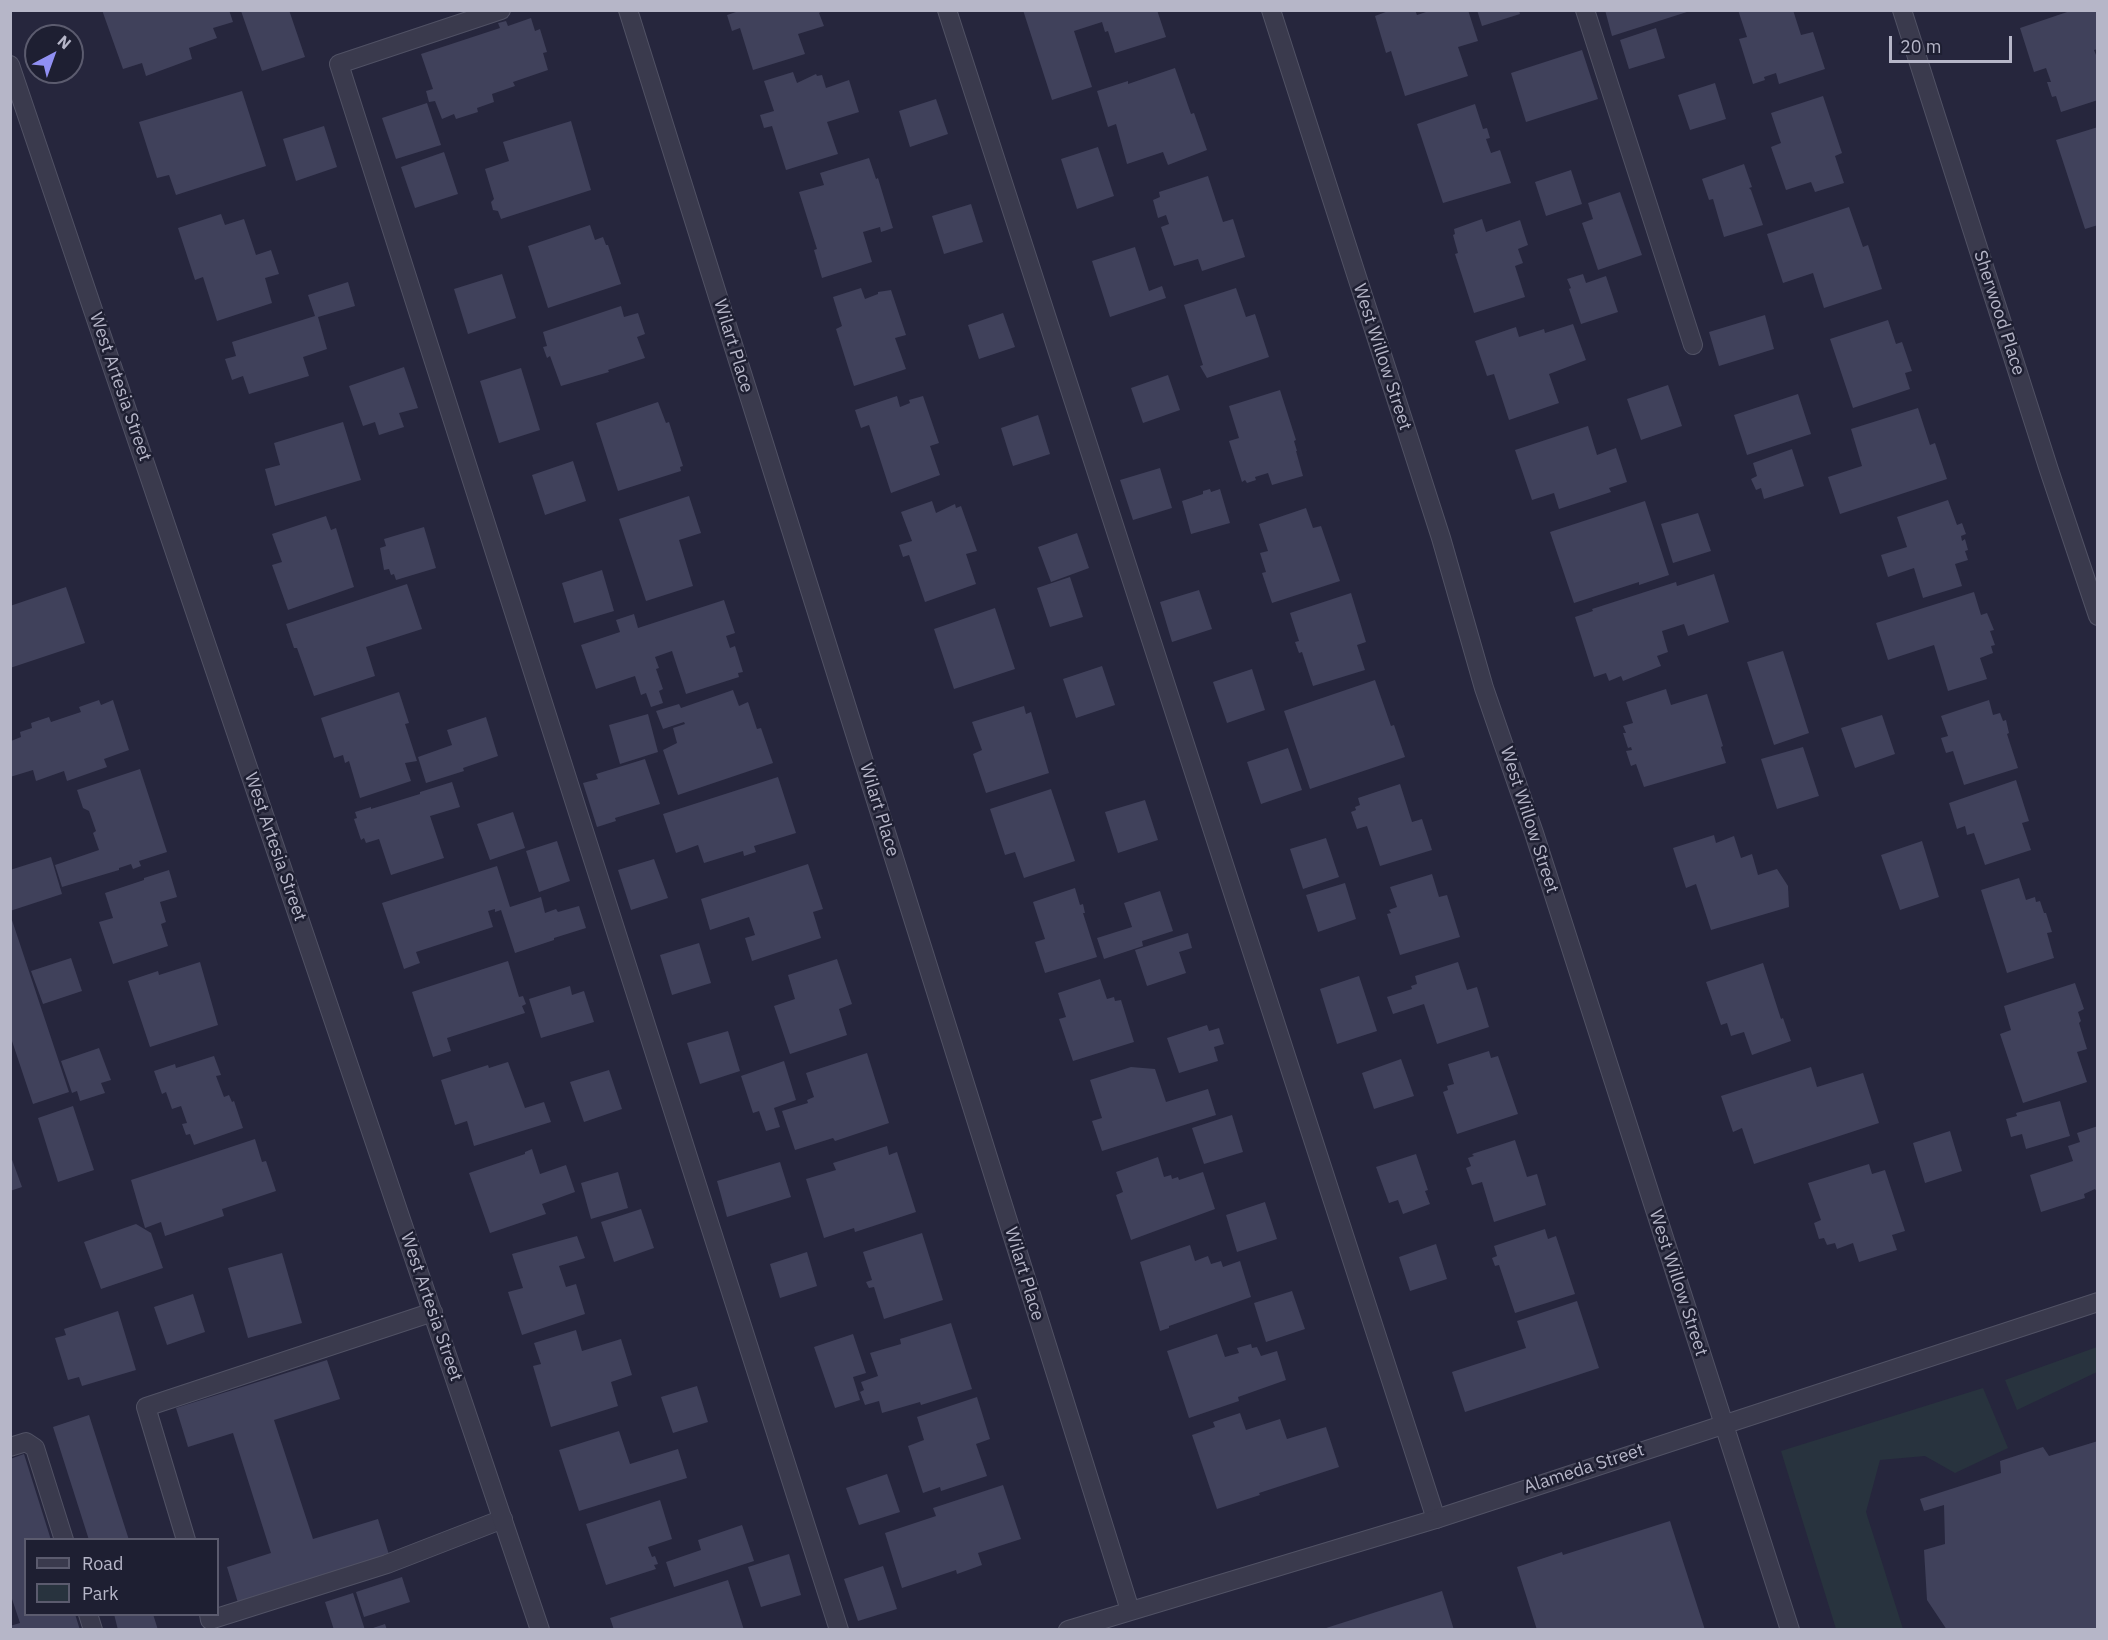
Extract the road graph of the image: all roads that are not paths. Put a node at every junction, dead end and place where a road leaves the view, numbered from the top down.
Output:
1 (501, 10) edge
2 (628, 10) edge
3 (947, 10) edge
4 (1271, 10) edge
5 (1585, 10) edge
6 (1902, 10) edge
7 (10, 65) edge
8 (1693, 345) dead end
9 (2097, 616) edge
10 (2097, 1302) edge
11 (433, 1312) junction
12 (1723, 1423) junction
13 (10, 1447) edge
14 (503, 1519) junction
15 (1436, 1519) junction
16 (64, 1538) edge
17 (186, 1538) edge
18 (1130, 1610) junction
19 (209, 1616) edge
20 (540, 1629) edge
21 (839, 1629) edge
22 (1068, 1629) edge
23 (1790, 1629) edge

1 - 21 street
2 - 18 street, Wilart Place
3 - 15 street
4 - 12 street, West Willow Street
5 - 8 street
6 - 9 street, Sherwood Place
7 - 11 street, West Artesia Street
10 - 12 street, Alameda Street
11 - 14 street, West Artesia Street
11 - 17 street
12 - 15 street, Alameda Street
12 - 23 street, West Willow Street
13 - 16 street
14 - 19 street
14 - 20 street, West Artesia Street
15 - 18 street, Alameda Street
18 - 22 street, Alameda Street

